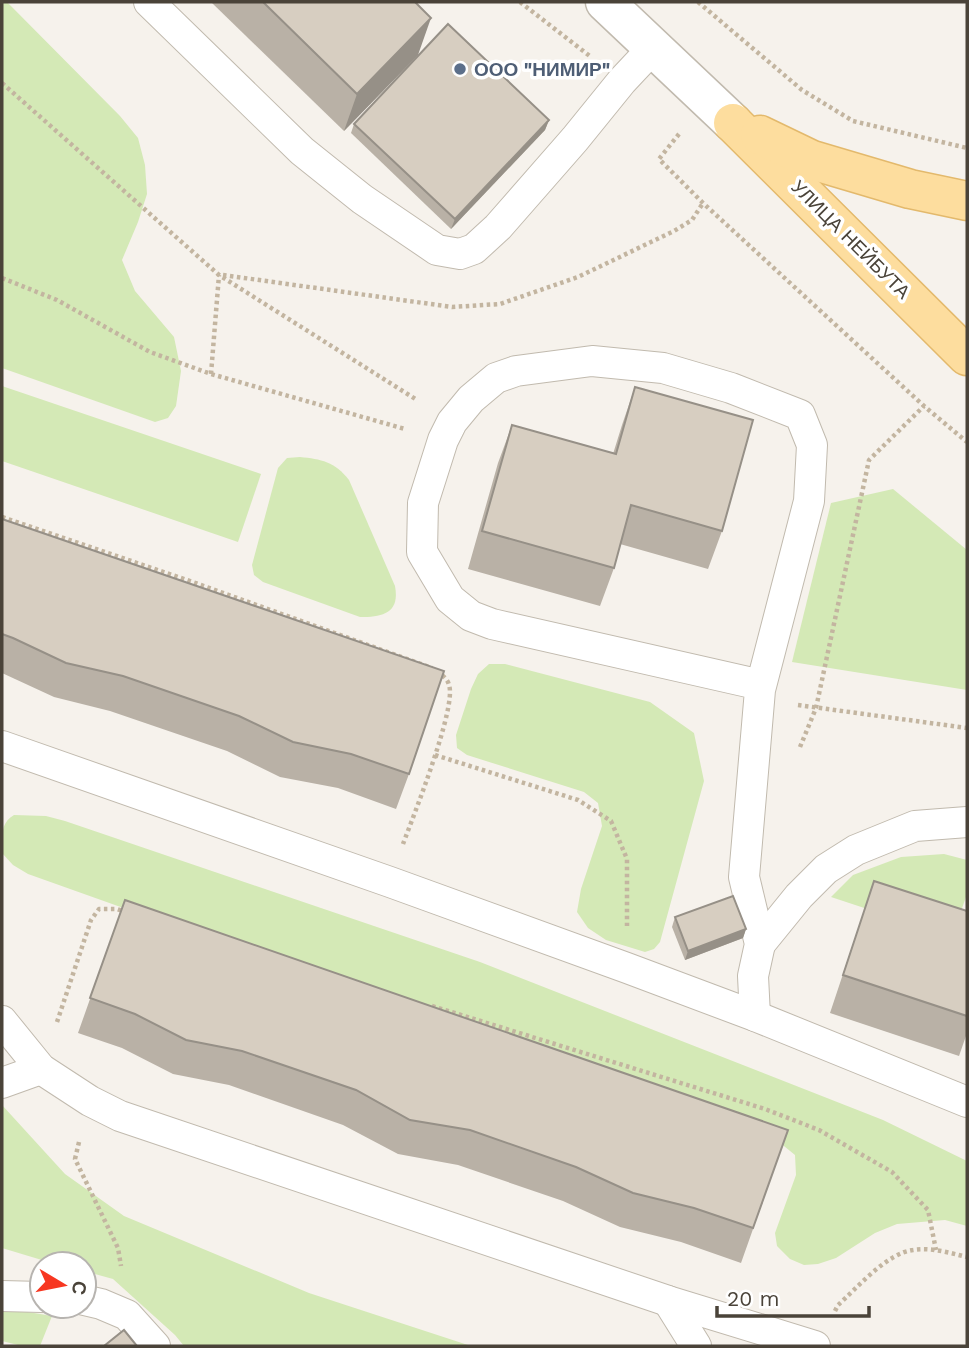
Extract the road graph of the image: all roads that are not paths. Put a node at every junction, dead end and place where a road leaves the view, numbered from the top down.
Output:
1 (149, 2) edge
2 (605, 2) edge
3 (653, 48) junction
4 (733, 123) junction
5 (967, 201) edge
6 (967, 356) edge
7 (760, 692) junction
8 (2, 746) edge
9 (967, 822) edge
10 (760, 944) junction
11 (755, 1016) junction
12 (2, 1021) edge
13 (41, 1069) junction
14 (2, 1083) edge
15 (967, 1102) edge
16 (2, 1296) edge
17 (28, 1297) edge
18 (668, 1301) junction
19 (98, 1303) edge
20 (155, 1346) edge
21 (696, 1346) edge
22 (815, 1346) edge

1 - 3 lane
2 - 3 street, УЛИЦА НЕЙБУТА
3 - 4 street, УЛИЦА НЕЙБУТА
4 - 5 main road, УЛИЦА НЕЙБУТА
4 - 6 main road, УЛИЦА НЕЙБУТА
7 - 7 lane
7 - 10 lane
8 - 11 lane
9 - 10 lane
10 - 11 lane
11 - 15 lane
12 - 13 lane
13 - 14 lane
13 - 18 lane
16 - 17 lane
18 - 21 lane
18 - 22 lane
19 - 20 lane

